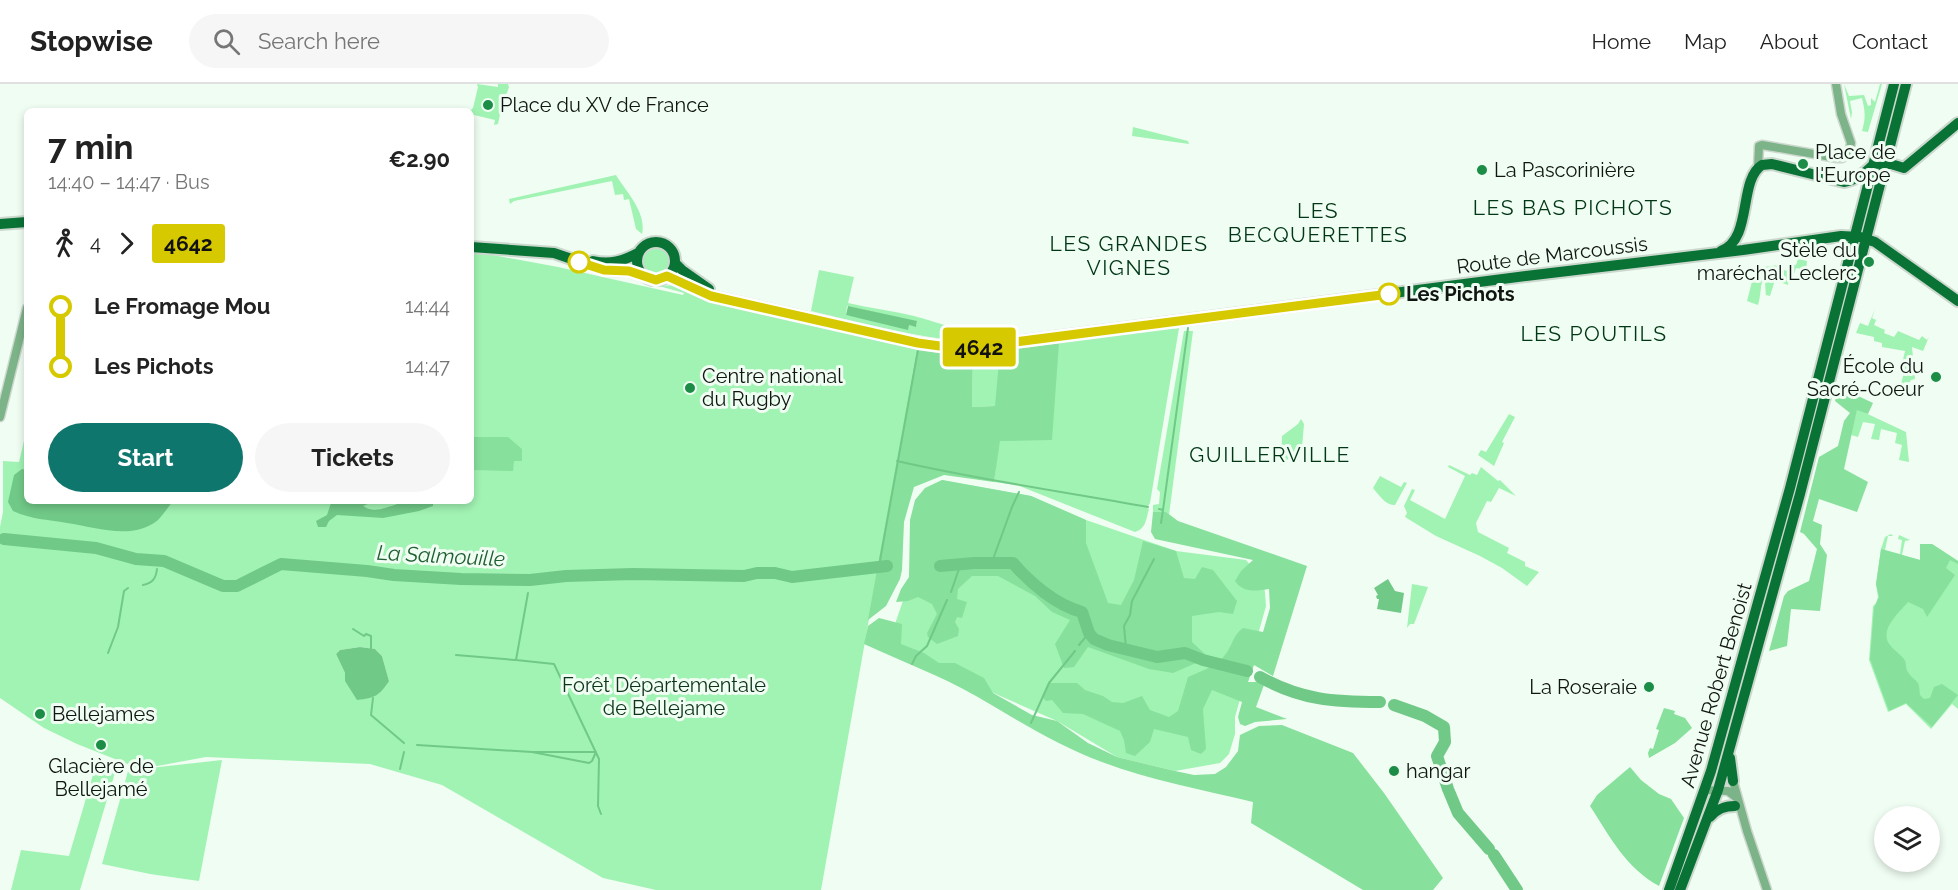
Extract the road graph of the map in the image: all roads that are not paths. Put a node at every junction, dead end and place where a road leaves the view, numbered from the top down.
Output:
1 (1836, 84) edge
2 (1894, 84) edge
3 (1906, 84) edge
4 (1958, 123) edge
5 (1886, 164) junction
6 (1873, 165) junction
7 (1758, 168) junction
8 (24, 222) edge
9 (0, 224) edge
10 (1739, 231) junction
11 (1854, 237) junction
12 (1867, 238) junction
13 (474, 245) edge
14 (474, 245) edge
15 (1771, 246) junction
16 (1717, 252) junction
17 (638, 253) junction
18 (675, 263) junction
19 (644, 276) junction
20 (667, 276) junction
21 (721, 297) junction
22 (1958, 301) edge
23 (24, 320) edge
24 (0, 417) edge
25 (1725, 720) junction
26 (1729, 750) junction
27 (1734, 781) joint
28 (1704, 790) junction
29 (1721, 795) junction
30 (1736, 802) junction
31 (1708, 820) junction
32 (1669, 890) edge
33 (1680, 890) edge
34 (1767, 890) edge

1 - 7 street
2 - 6 main road, Avenue Robert Benoist
3 - 5 main road, Avenue Robert Benoist
4 - 5 main road
5 - 6 main road
5 - 12 main road, Avenue Robert Benoist
6 - 7 main road
6 - 11 main road, Avenue Robert Benoist
7 - 10 main road
8 - 9 main road
10 - 15 main road
10 - 16 main road
11 - 12 main road, Route de Marcoussis
11 - 15 main road, Route de Marcoussis
11 - 25 main road, Avenue Robert Benoist
12 - 22 main road
12 - 26 main road, Avenue Robert Benoist
13 - 17 main road
14 - 19 main road
15 - 16 main road, Route de Marcoussis
16 - 21 main road, Route de Marcoussis
17 - 18 main road
17 - 19 main road
18 - 20 main road
18 - 21 main road
19 - 20 main road
20 - 21 main road, Route de Marcoussis
23 - 24 street
25 - 28 main road, Avenue Robert Benoist
25 - 29 main road
26 - 27 main road
26 - 29 main road, Avenue Robert Benoist
27 - 30 street
28 - 29 street
28 - 32 main road, Avenue Robert Benoist
29 - 30 street
29 - 31 main road, Avenue Robert Benoist
30 - 31 main road
30 - 34 street
31 - 33 main road, Avenue Robert Benoist

